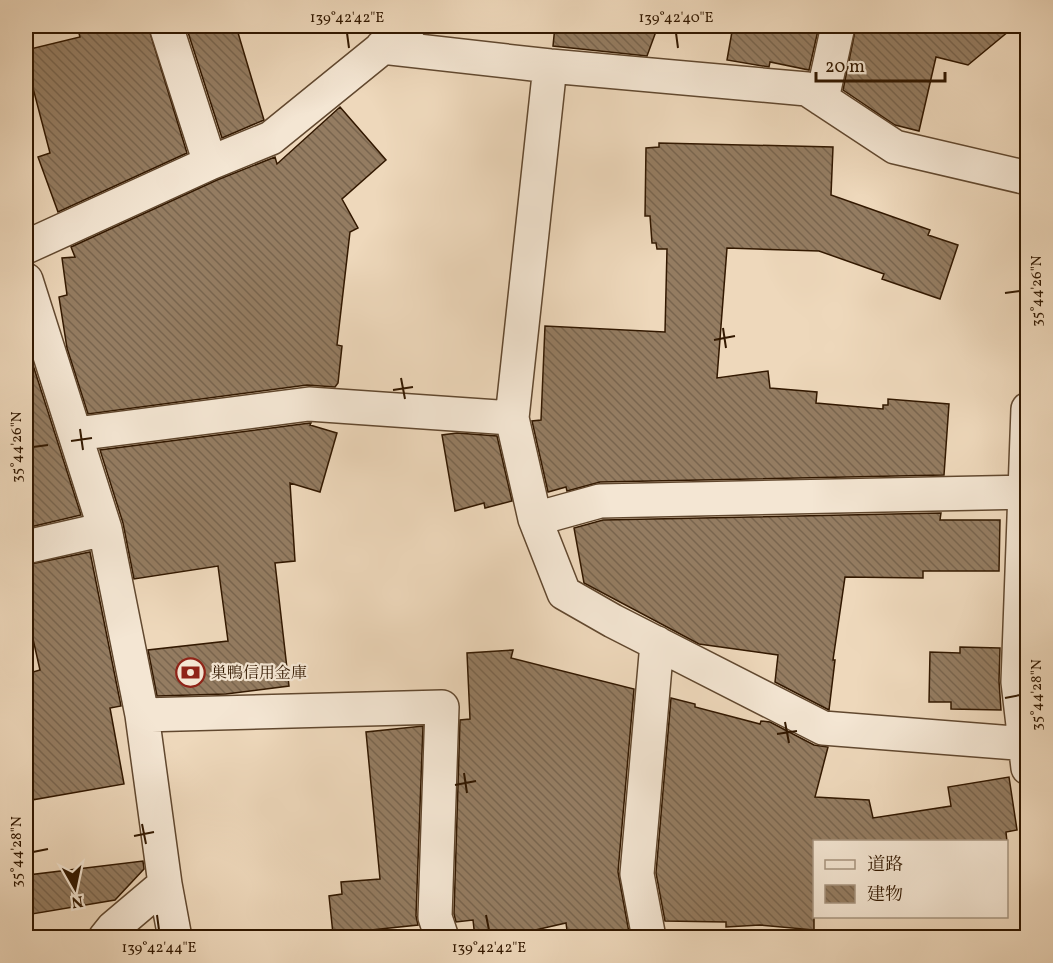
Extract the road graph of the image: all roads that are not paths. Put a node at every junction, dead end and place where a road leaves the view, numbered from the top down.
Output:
1 (166, 26) edge
2 (838, 26) edge
3 (399, 32) edge
4 (550, 66) junction
5 (822, 99) junction
6 (210, 163) junction
7 (1028, 178) edge
8 (26, 247) edge
9 (26, 280) edge
10 (1028, 409) edge
11 (512, 418) junction
12 (76, 434) junction
13 (1025, 492) junction
14 (535, 519) junction
15 (105, 529) junction
16 (26, 548) edge
17 (657, 643) junction
18 (142, 715) junction
19 (1027, 752) edge
20 (165, 884) junction
21 (105, 938) edge
22 (175, 938) edge
23 (442, 938) edge
24 (649, 938) edge

1 - 6 street
2 - 5 street
3 - 4 street
3 - 6 street
4 - 5 street
4 - 11 street
5 - 7 street
6 - 8 street
9 - 12 street
10 - 13 street
11 - 12 street
11 - 14 street
12 - 15 street
13 - 14 street
13 - 19 street
14 - 17 street
15 - 16 street
15 - 18 street
17 - 19 street
17 - 24 street
18 - 20 street
18 - 23 street
20 - 21 street
20 - 22 street

